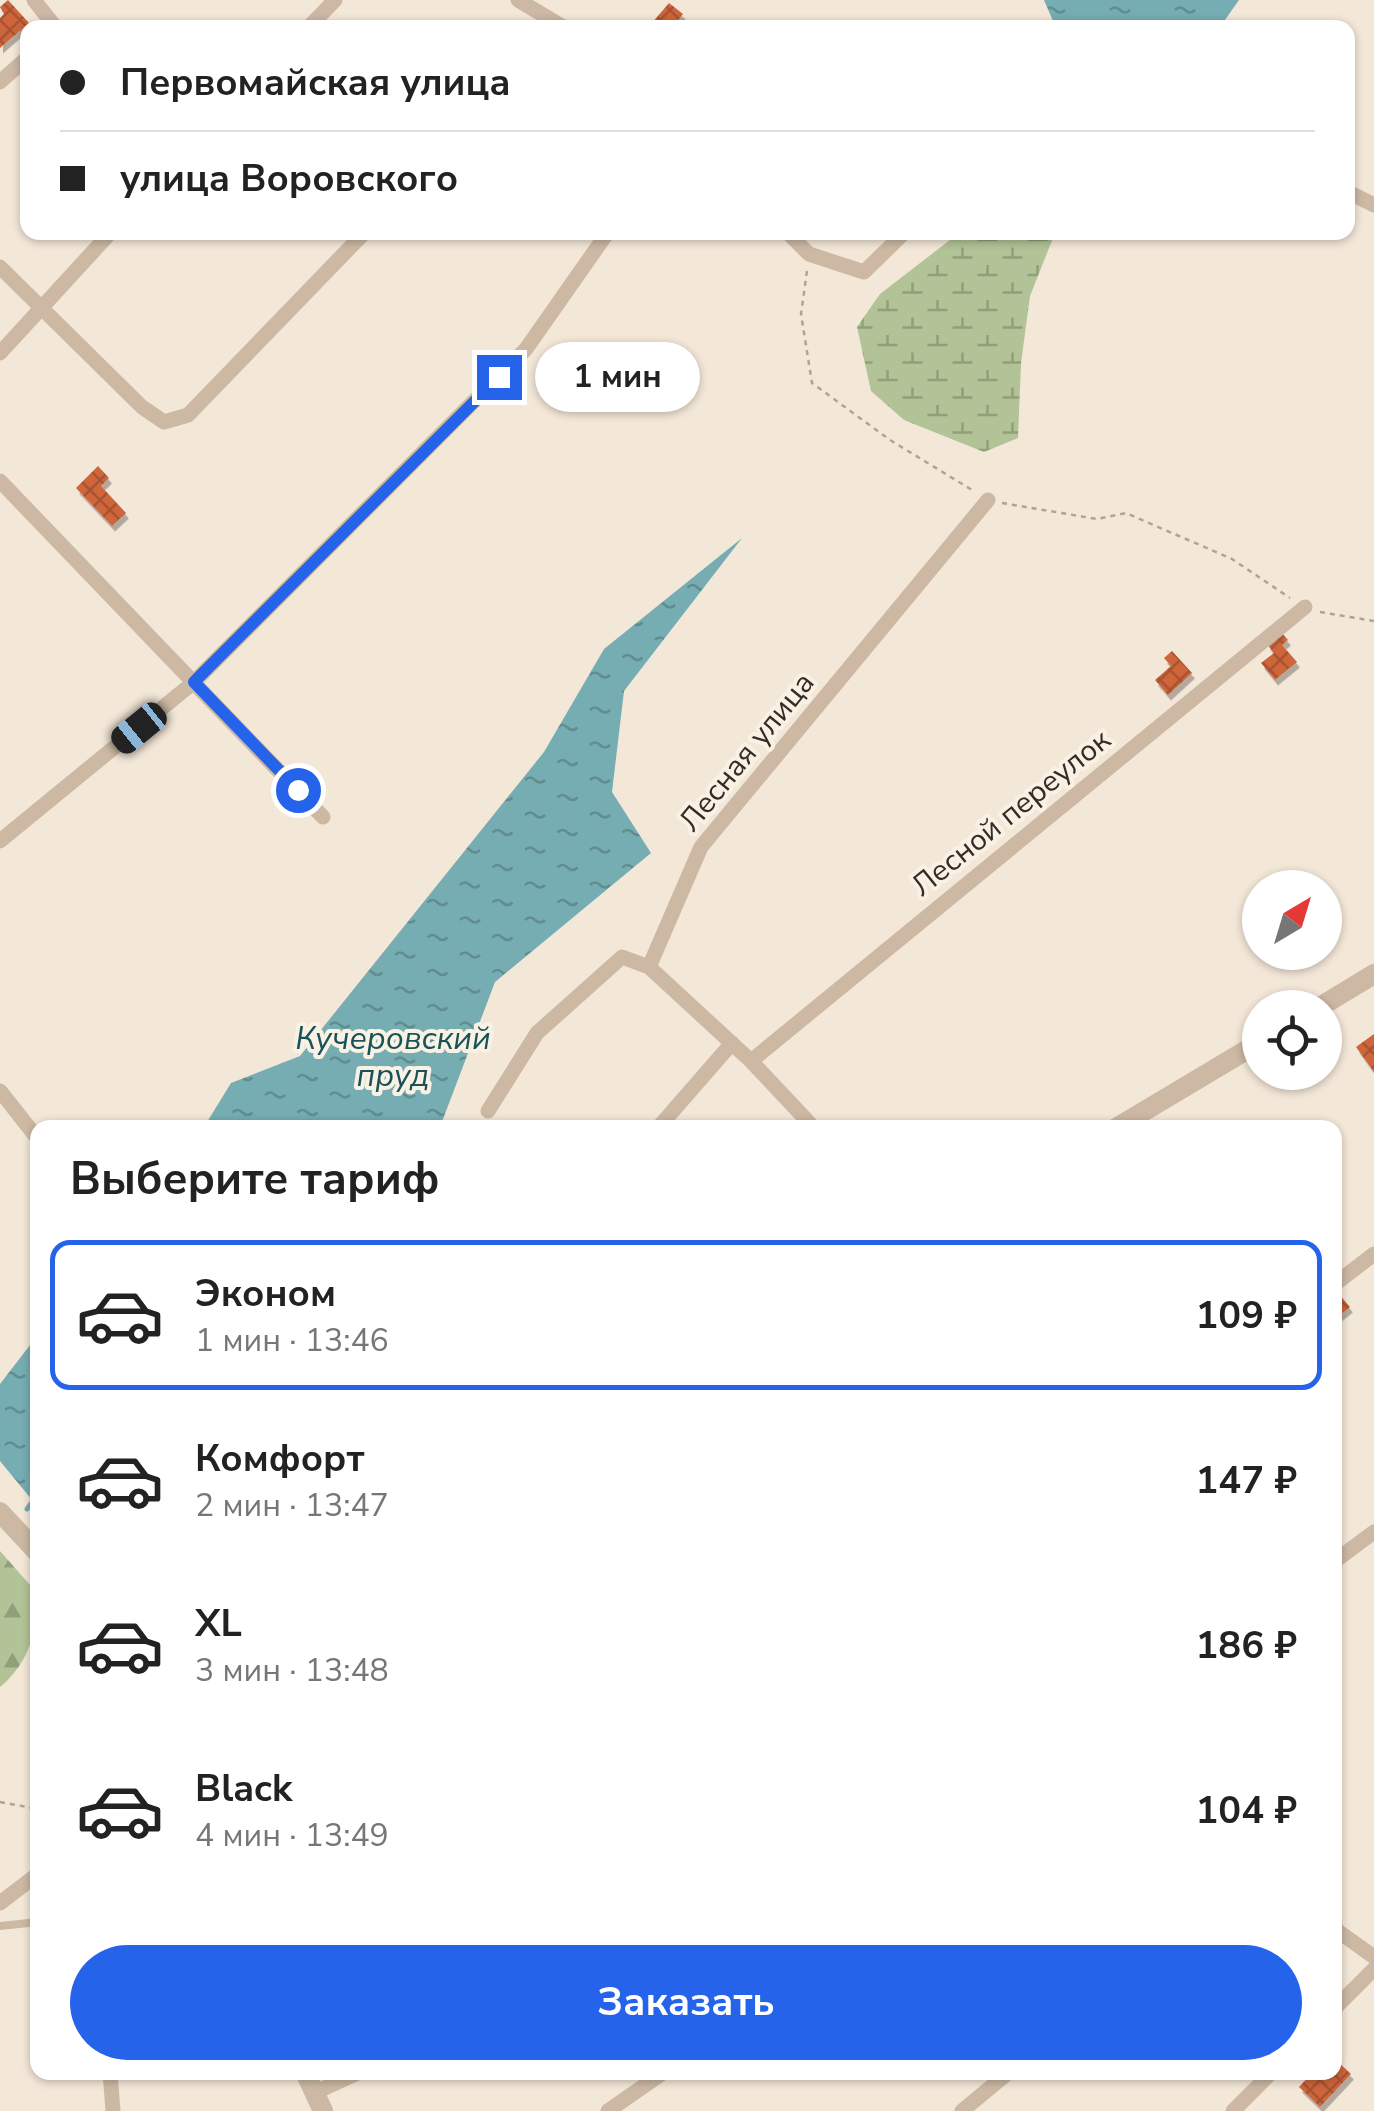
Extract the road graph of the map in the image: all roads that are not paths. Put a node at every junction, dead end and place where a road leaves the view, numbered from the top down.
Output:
1 (34, 0) edge
2 (334, 0) edge
3 (518, 0) edge
4 (50, 20) edge
5 (315, 20) edge
6 (553, 20) edge
7 (20, 65) edge
8 (0, 82) edge
9 (103, 240) edge
10 (357, 240) edge
11 (602, 240) edge
12 (795, 240) edge
13 (898, 240) edge
14 (0, 267) edge
15 (39, 307) junction
16 (0, 353) edge
17 (0, 481) edge
18 (988, 500) road end
19 (1305, 608) road end
20 (194, 682) junction
21 (323, 817) dead end
22 (0, 841) edge
23 (649, 967) junction
24 (1374, 974) edge
25 (1342, 993) edge
26 (732, 1043) junction
27 (1242, 1053) edge
28 (751, 1061) junction
29 (0, 1091) edge
30 (488, 1110) dead end
31 (665, 1120) edge
32 (806, 1120) edge
33 (1129, 1120) edge
34 (30, 1129) edge
35 (1374, 1254) edge
36 (1342, 1279) edge
37 (0, 1512) edge
38 (1374, 1532) edge
39 (30, 1544) edge
40 (1342, 1555) edge
41 (30, 1880) edge
42 (0, 1903) edge
43 (30, 1923) edge
44 (0, 1926) edge
45 (1342, 1933) edge
46 (1374, 1957) edge
47 (1374, 1969) edge
48 (1342, 2001) edge
49 (111, 2080) edge
50 (349, 2080) edge
51 (653, 2080) edge
52 (999, 2080) edge
53 (1264, 2080) edge
54 (320, 2101) edge
55 (113, 2111) edge
56 (608, 2111) edge
57 (962, 2111) edge
58 (1233, 2111) edge

1 - 4 street
2 - 5 street
3 - 6 street
7 - 8 street
9 - 15 street
10 - 15 street
11 - 20 street
12 - 13 street
14 - 15 street
15 - 16 street
17 - 20 street
18 - 23 street, Лесная улица
19 - 28 street, Лесной переулок
20 - 21 street
20 - 22 street
23 - 26 street
23 - 30 street
24 - 25 street
26 - 28 street
26 - 31 street
27 - 33 street
28 - 32 street
29 - 34 street
35 - 36 street
37 - 39 street
38 - 40 street
41 - 42 street
43 - 44 lane
45 - 46 street
47 - 48 street
49 - 55 street
50 - 54 street
51 - 56 street
52 - 57 street
53 - 58 street

